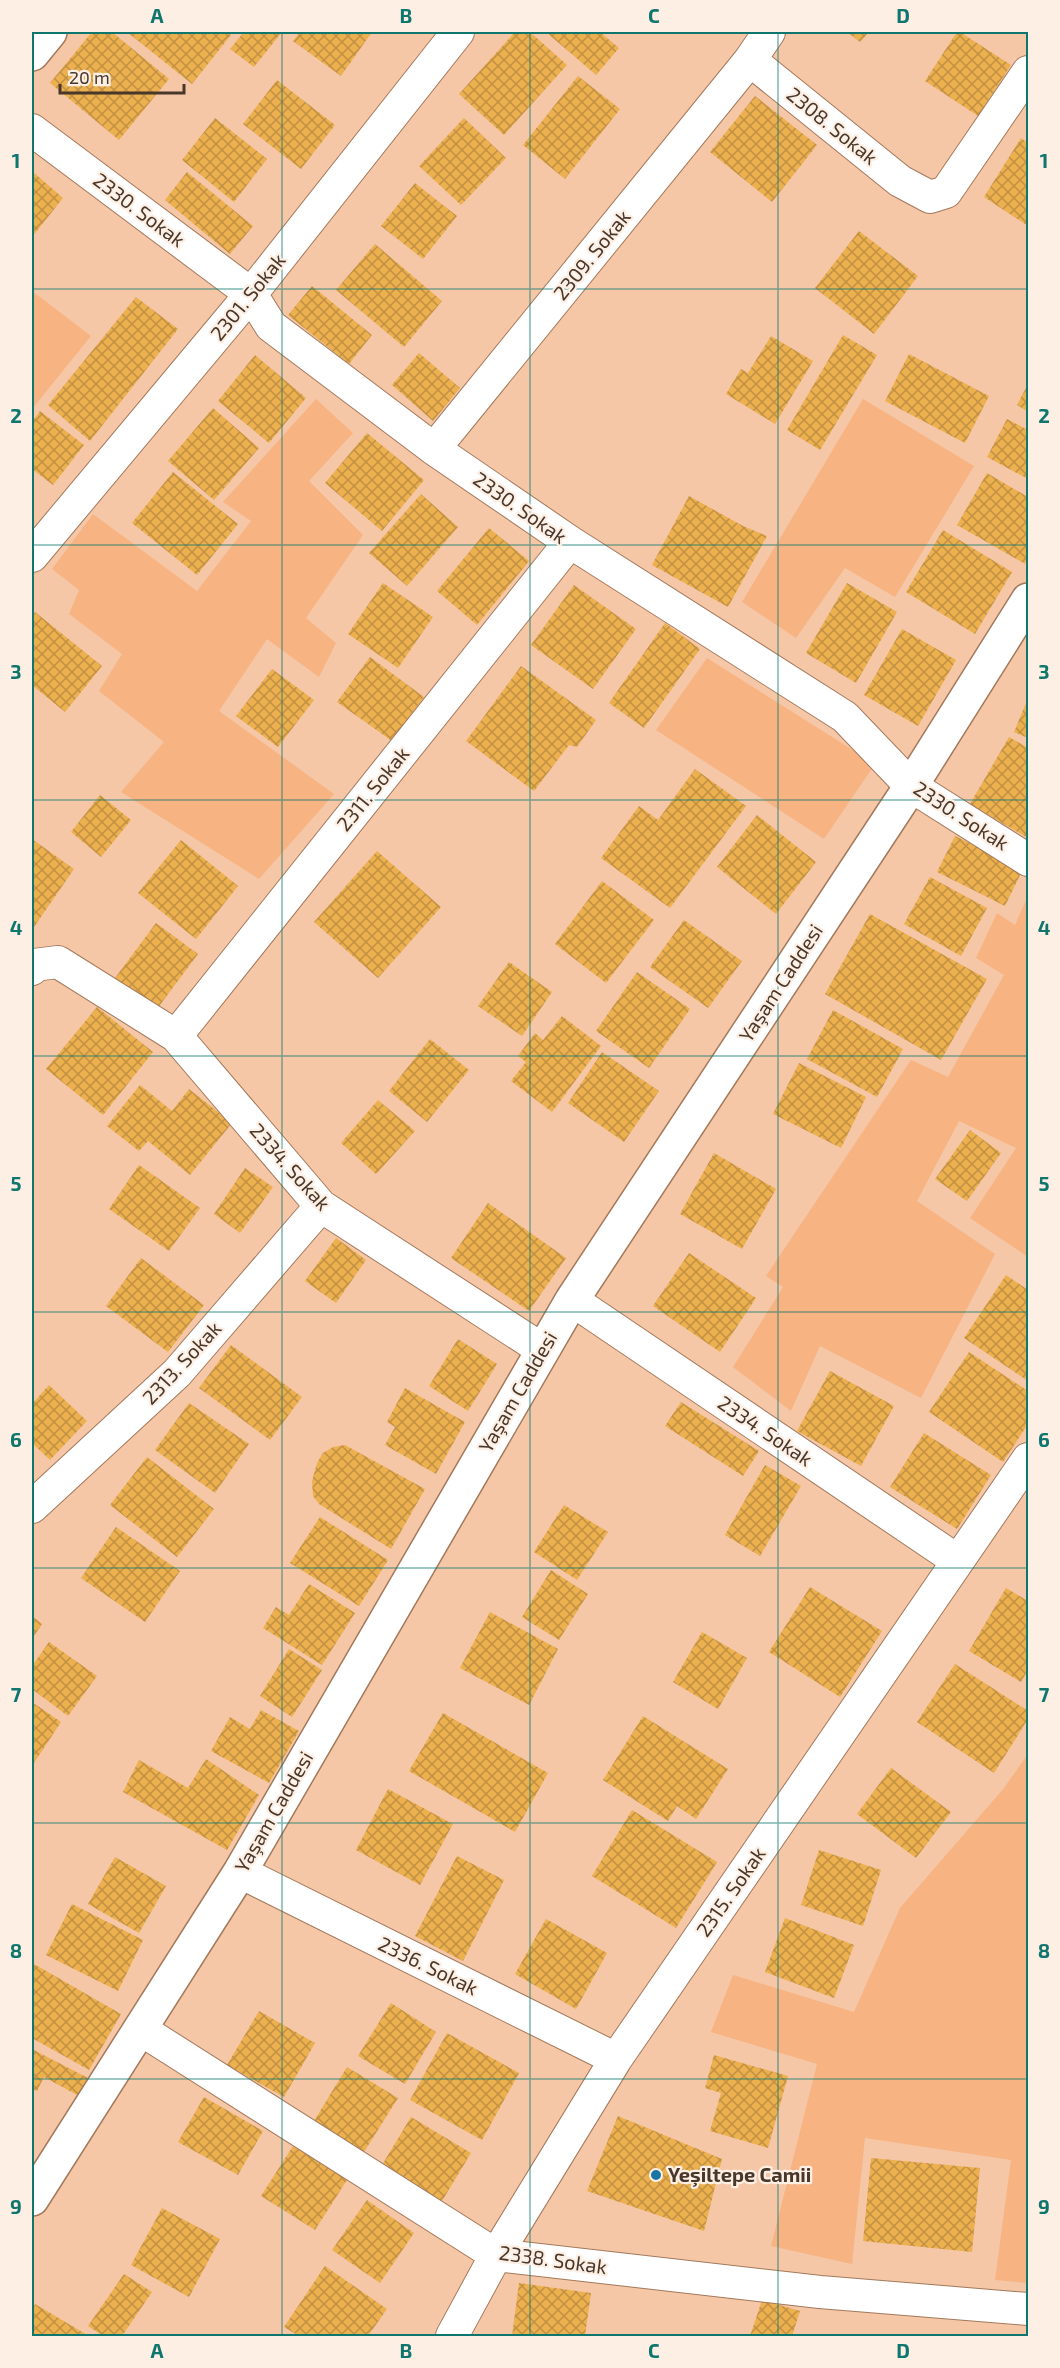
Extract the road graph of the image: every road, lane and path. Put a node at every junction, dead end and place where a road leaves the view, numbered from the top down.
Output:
1 (50, 32) edge
2 (458, 32) edge
3 (769, 32) edge
4 (32, 54) edge
5 (750, 60) junction
6 (1029, 72) edge
7 (32, 130) edge
8 (251, 294) junction
9 (434, 449) junction
10 (570, 542) junction
11 (32, 556) edge
12 (1029, 600) edge
13 (911, 786) junction
14 (1029, 860) edge
15 (45, 965) edge
16 (176, 1036) junction
17 (321, 1206) junction
18 (572, 1300) junction
19 (543, 1350) junction
20 (1029, 1459) edge
21 (1017, 1500) edge
22 (32, 1507) edge
23 (958, 1561) junction
24 (240, 1872) junction
25 (140, 2029) junction
26 (616, 2060) junction
27 (32, 2199) edge
28 (496, 2255) junction
29 (1029, 2309) edge
30 (452, 2337) edge

1 - 4 street
2 - 8 street, 2301. Sokak
3 - 5 street
5 - 6 street, 2308. Sokak
5 - 9 street, 2309. Sokak
7 - 8 street, 2330. Sokak
8 - 9 street, 2330. Sokak
8 - 11 street, 2301. Sokak
9 - 10 street, 2330. Sokak
10 - 13 street, 2330. Sokak
10 - 16 street, 2311. Sokak
12 - 13 street, Yaşam Caddesi
13 - 14 street, 2330. Sokak
13 - 18 street, Yaşam Caddesi
15 - 16 street, 2334. Sokak
16 - 17 street, 2334. Sokak
17 - 19 street, 2334. Sokak
17 - 22 street, 2313. Sokak
18 - 19 street, Yaşam Caddesi
18 - 23 street, 2334. Sokak
19 - 24 street, Yaşam Caddesi
20 - 21 street, 2315. Sokak
21 - 23 street, 2315. Sokak
23 - 26 street, 2315. Sokak
24 - 25 street, Yaşam Caddesi
24 - 26 street, 2336. Sokak
25 - 27 street, Yaşam Caddesi
25 - 28 street, 2338. Sokak
26 - 28 street, 2315. Sokak
28 - 29 street, 2338. Sokak
28 - 30 street, 2315. Sokak

